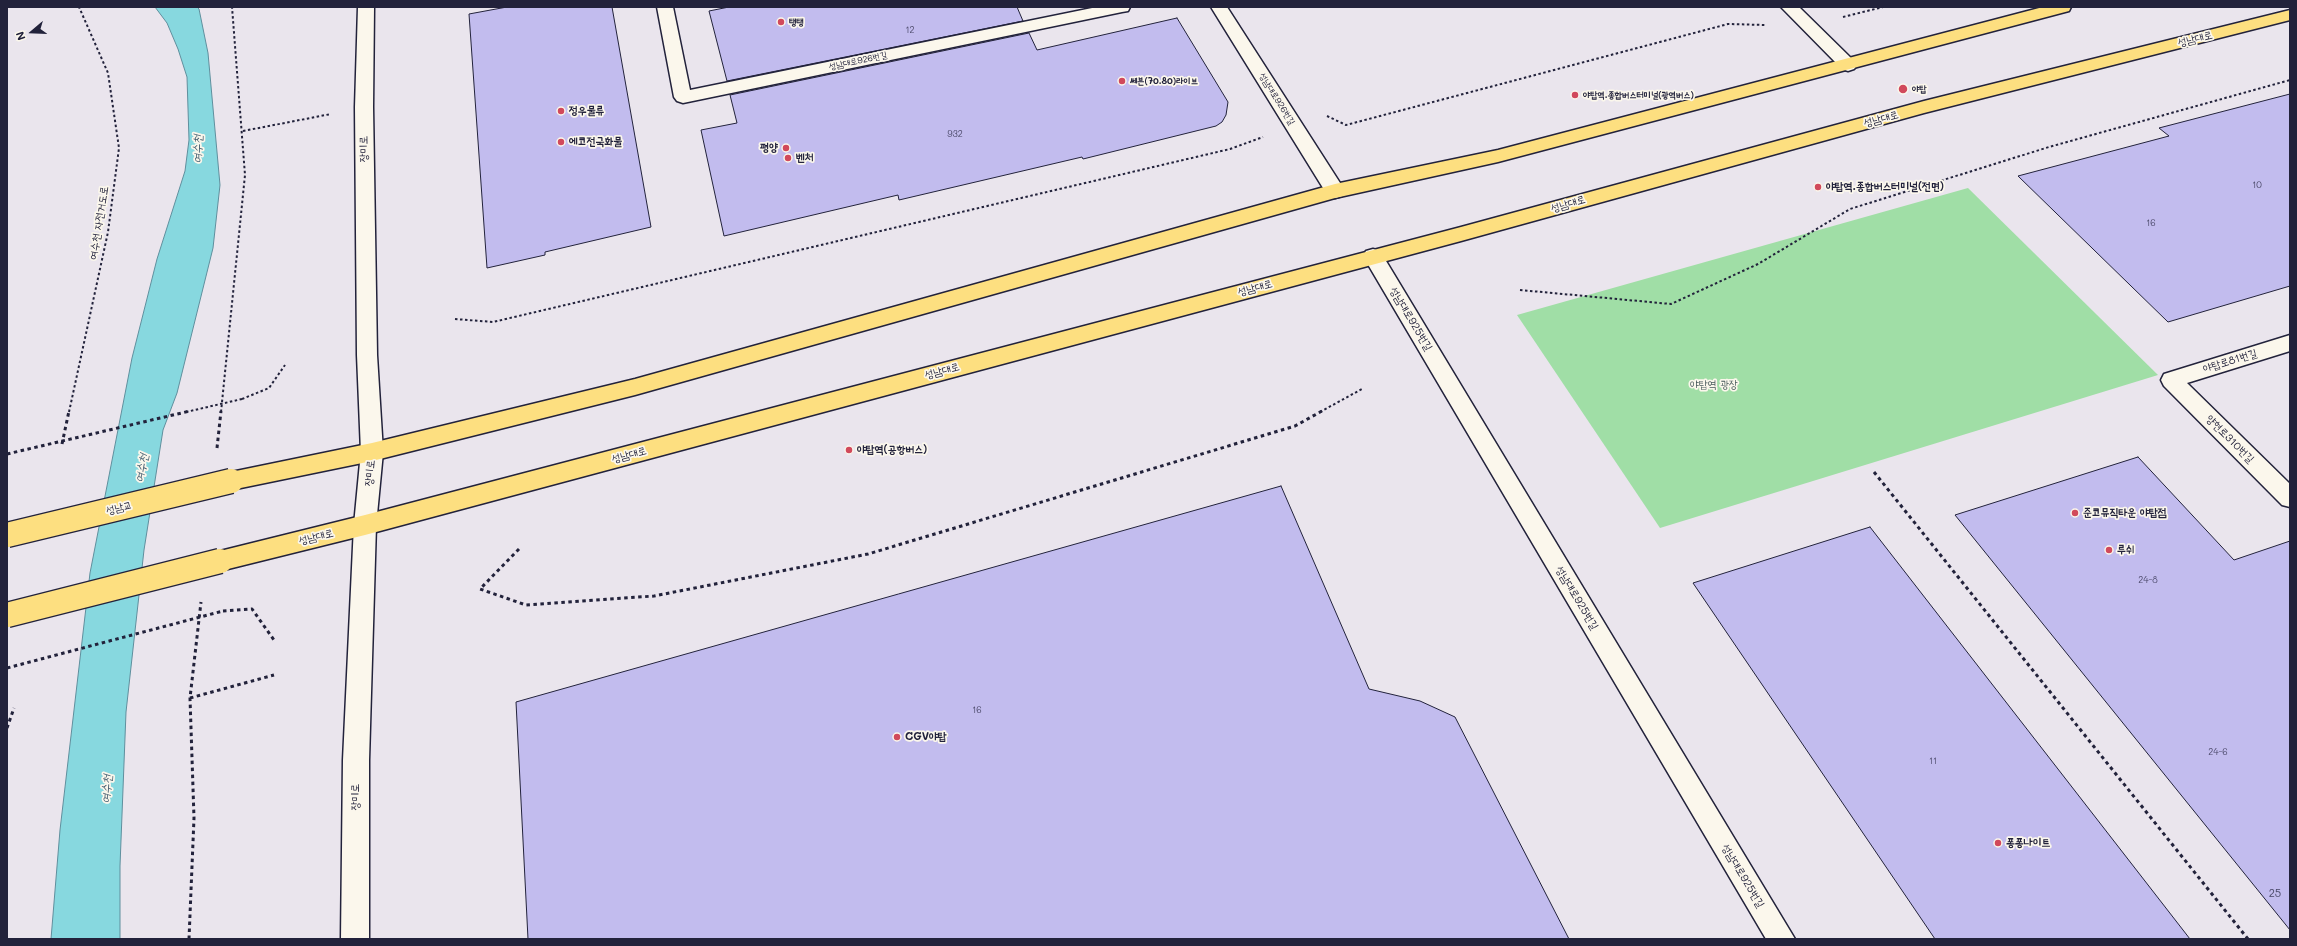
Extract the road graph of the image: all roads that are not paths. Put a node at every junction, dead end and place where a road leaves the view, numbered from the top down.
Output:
1 (366, 7) edge
2 (665, 7) edge
3 (1122, 7) edge
4 (1219, 7) edge
5 (1789, 7) edge
6 (2063, 7) edge
7 (2290, 15) edge
8 (1848, 65) junction
9 (1335, 191) junction
10 (1373, 256) junction
11 (2290, 343) edge
12 (2171, 380) joint
13 (372, 452) junction
14 (2290, 498) edge
15 (365, 525) junction
16 (7, 534) edge
17 (7, 615) edge
18 (355, 939) edge
19 (1780, 939) edge

1 - 13 street, 장미로
2 - 3 street, 성남대로926번길
4 - 9 street, 성남대로926번길
5 - 8 street
6 - 8 main road
7 - 10 main road, 성남대로
8 - 9 main road
9 - 13 main road
10 - 15 main road, 성남대로
10 - 19 street, 성남대로925번길
11 - 12 street, 야탑로81번길
12 - 14 street, 양현로310번길
13 - 15 street, 장미로
13 - 16 main road, 성남교, bridge
15 - 17 main road, 성남대로, bridge
15 - 18 street, 장미로

